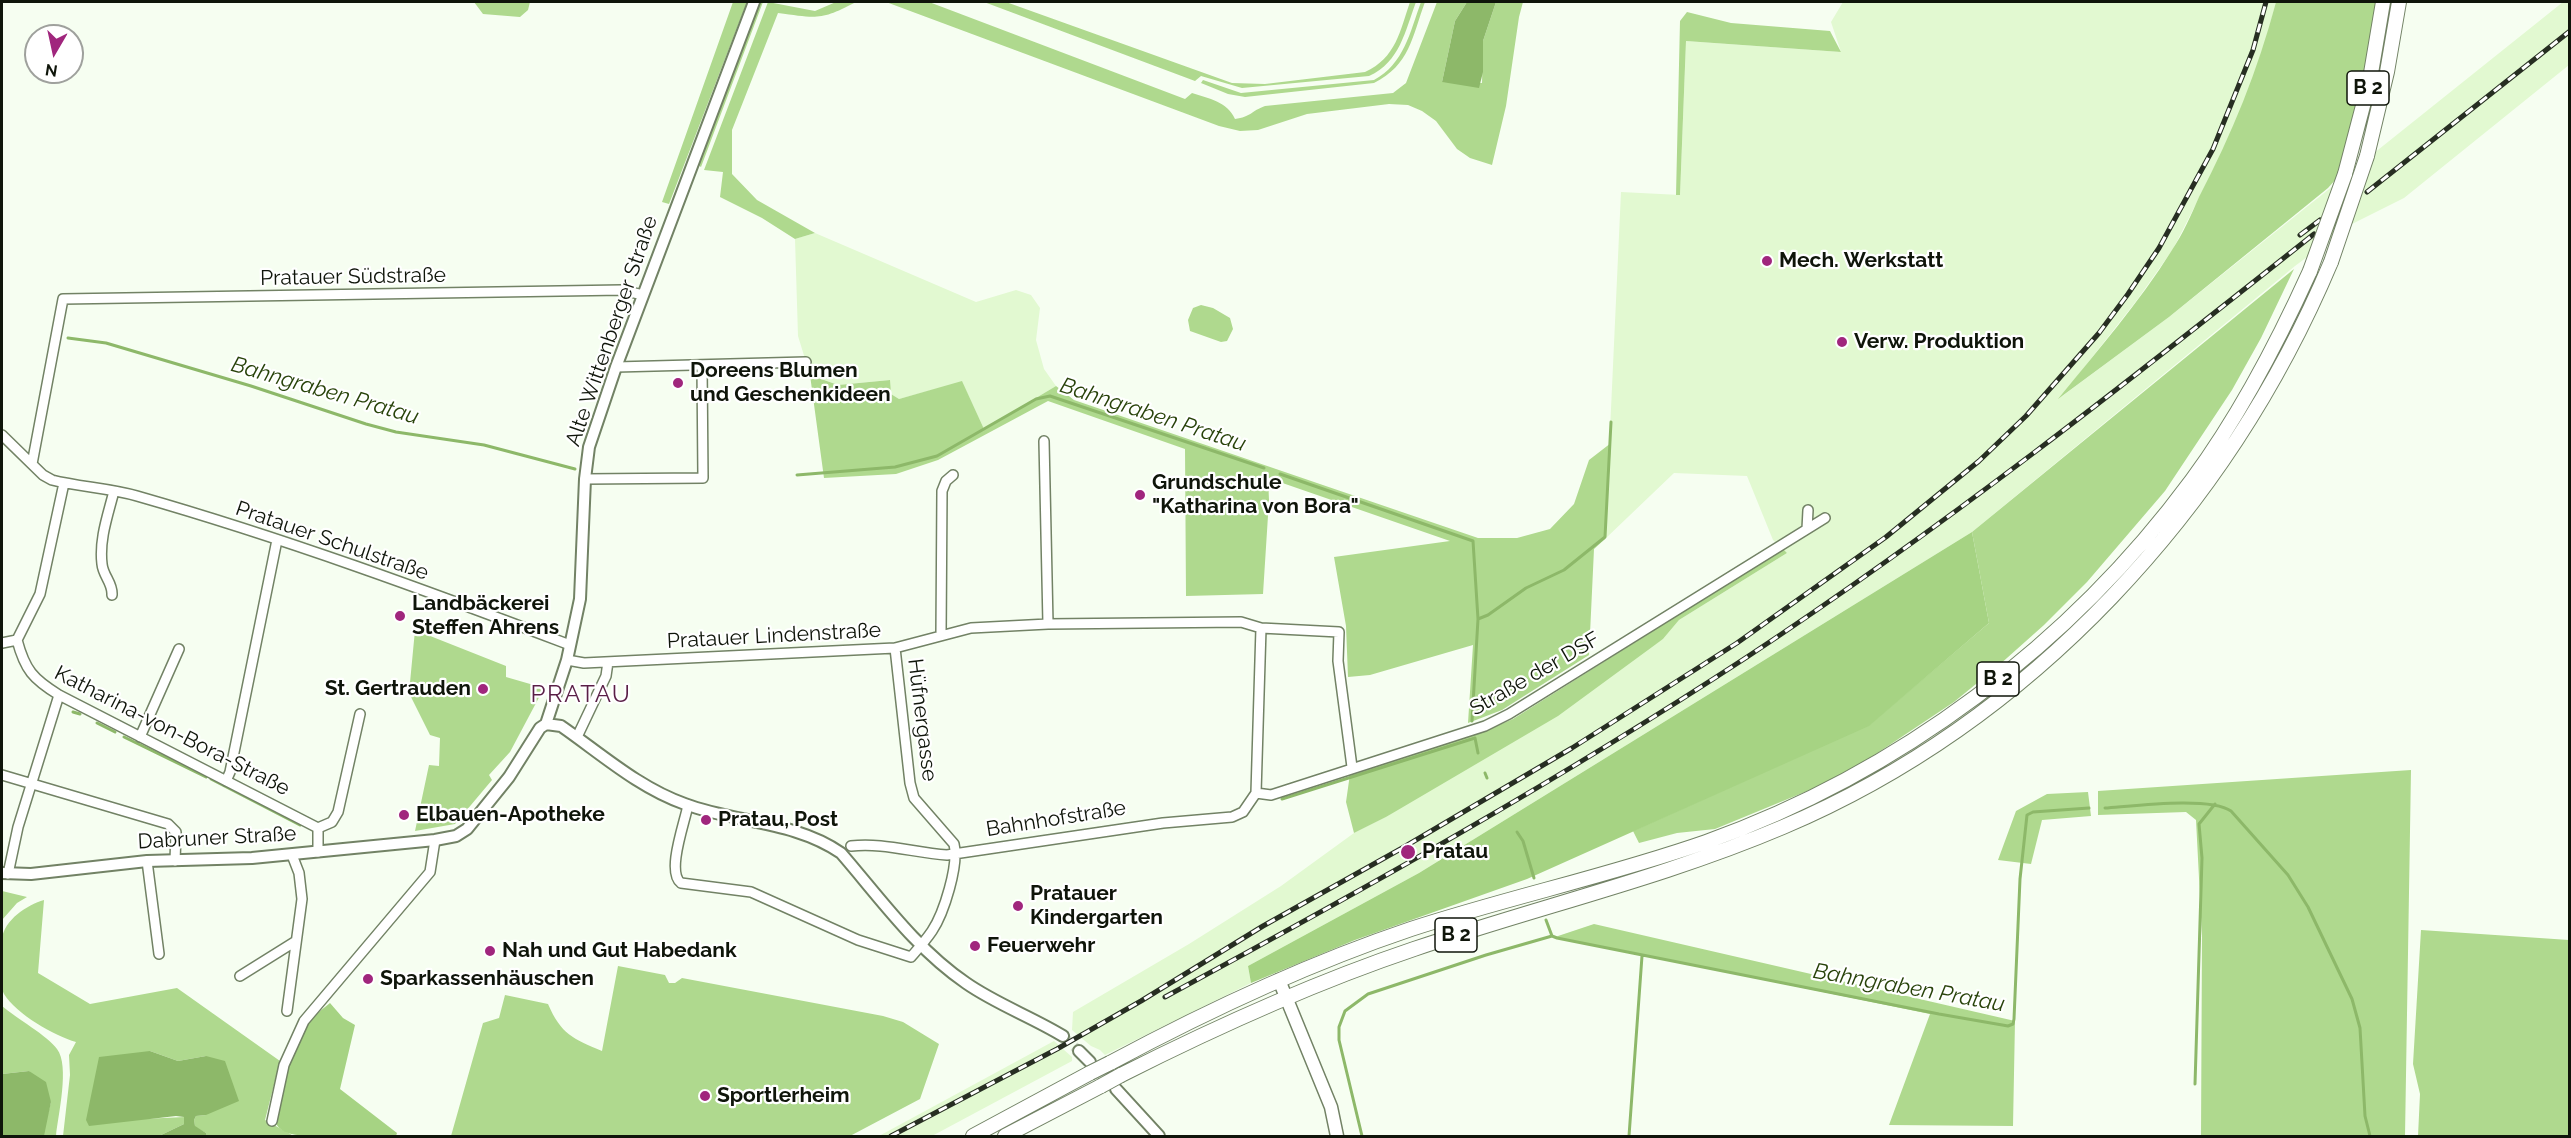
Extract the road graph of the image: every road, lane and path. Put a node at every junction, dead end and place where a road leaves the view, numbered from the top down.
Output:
1 (754, 2) edge
2 (2383, 2) edge
3 (2399, 2) edge
4 (643, 296) junction
5 (806, 362) dead end
6 (702, 366) junction
7 (616, 367) junction
8 (2, 435) edge
9 (1044, 441) dead end
10 (32, 464) junction
11 (953, 475) dead end
12 (585, 479) junction
13 (64, 483) junction
14 (114, 491) junction
15 (1808, 510) dead end
16 (1825, 518) dead end
17 (1807, 529) junction
18 (277, 540) junction
19 (112, 595) dead end
20 (1048, 624) junction
21 (1261, 628) junction
22 (941, 636) junction
23 (17, 640) junction
24 (2, 643) edge
25 (570, 645) junction
26 (895, 648) junction
27 (179, 649) dead end
28 (567, 660) junction
29 (608, 662) junction
30 (59, 694) junction
31 (360, 714) dead end
32 (546, 723) junction
33 (140, 737) junction
34 (577, 737) junction
35 (1352, 767) junction
36 (2, 775) edge
37 (226, 781) junction
38 (32, 783) junction
39 (1256, 793) junction
40 (688, 805) junction
41 (318, 828) junction
42 (435, 840) junction
43 (851, 846) dead end
44 (318, 852) junction
45 (956, 854) junction
46 (292, 855) junction
47 (147, 861) junction
48 (175, 861) junction
49 (5, 873) edge
50 (296, 941) junction
51 (922, 945) junction
52 (159, 954) dead end
53 (240, 976) dead end
54 (1279, 980) junction
55 (1287, 997) junction
56 (287, 1011) dead end
57 (1063, 1036) tunnel mouth
58 (1079, 1051) tunnel mouth
59 (1090, 1068) junction
60 (1116, 1089) dead end
61 (272, 1121) dead end
62 (973, 1137) edge
63 (1005, 1137) edge
64 (1159, 1137) edge
65 (1337, 1137) edge

1 - 4 street, Alte Wittenberger Straße
2 - 54 main road, B 2, bridge
3 - 55 main road, B 2, bridge
4 - 7 street, Alte Wittenberger Straße
4 - 10 street, Pratauer Südstraße
5 - 6 street
6 - 7 street
6 - 12 street
7 - 12 street, Alte Wittenberger Straße
8 - 10 street, Pratauer Schulstraße
9 - 20 street
10 - 13 street, Pratauer Schulstraße
11 - 22 street
12 - 25 street, Alte Wittenberger Straße
13 - 14 street, Pratauer Schulstraße
13 - 23 street
14 - 18 street, Pratauer Schulstraße
14 - 19 street
15 - 17 street
16 - 17 street, Straße der DSF
17 - 35 street, Straße der DSF
18 - 25 street, Pratauer Schulstraße
18 - 37 street
20 - 21 street, Pratauer Lindenstraße
20 - 22 street, Pratauer Lindenstraße
21 - 35 street, Pratauer Lindenstraße
21 - 39 street
22 - 26 street, Pratauer Lindenstraße
23 - 24 street
23 - 30 street, Katharina-von-Bora-Straße
25 - 28 street, Alte Wittenberger Straße
26 - 29 street, Pratauer Lindenstraße
26 - 45 street, Hüfnergasse
27 - 33 street
28 - 29 street, Pratauer Lindenstraße
28 - 32 street, Alte Wittenberger Straße
29 - 34 street
30 - 33 street, Katharina-von-Bora-Straße
30 - 38 street
31 - 41 street
32 - 34 street
32 - 42 street, Alte Wittenberger Straße
33 - 37 street, Katharina-von-Bora-Straße
34 - 40 street
35 - 39 street, Straße der DSF
36 - 38 street
37 - 41 street, Katharina-von-Bora-Straße
38 - 48 street
38 - 49 street
39 - 45 street, Bahnhofstraße
40 - 51 street
40 - 51 street
41 - 44 street
42 - 44 street, Dabruner Straße
42 - 61 street
43 - 45 street, Bahnhofstraße
44 - 46 street, Dabruner Straße
45 - 51 street
46 - 48 street, Dabruner Straße
46 - 50 street
47 - 48 street, Dabruner Straße
47 - 49 street, Dabruner Straße
47 - 52 street
50 - 53 street
50 - 56 street
51 - 57 street
54 - 55 main road
54 - 59 main road, B 2, bridge
55 - 63 main road, B 2, bridge
55 - 65 main road
58 - 59 street
59 - 62 main road, B 2
60 - 64 street

